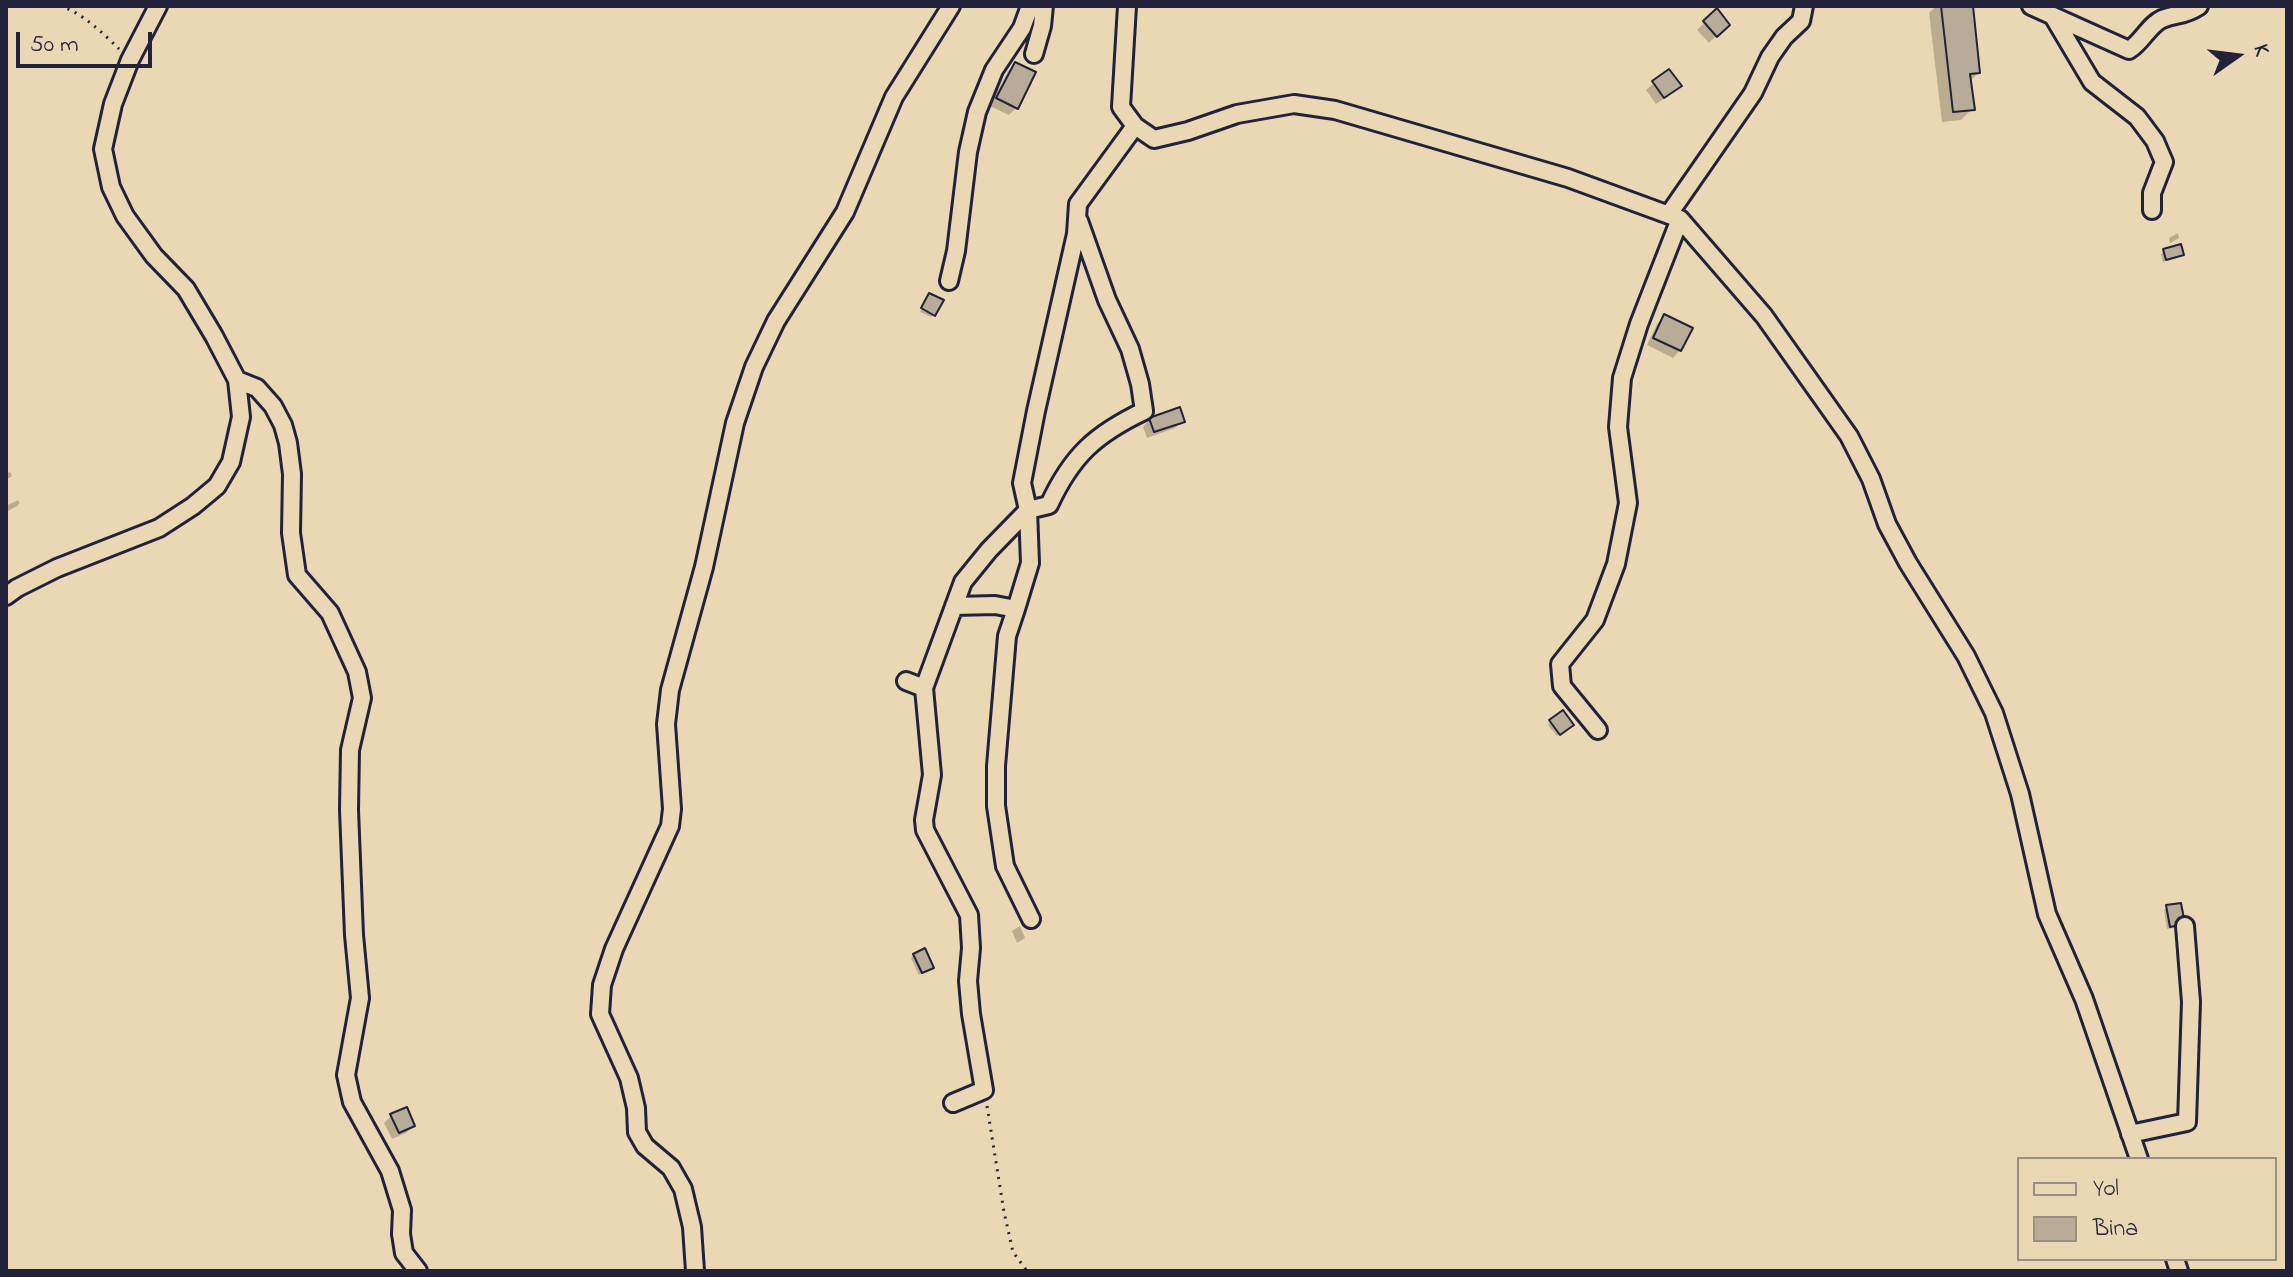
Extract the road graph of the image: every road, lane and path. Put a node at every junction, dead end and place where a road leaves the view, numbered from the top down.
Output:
1 (60, 6) edge
2 (158, 6) edge
3 (951, 6) edge
4 (1030, 6) edge
5 (1044, 6) edge
6 (1127, 6) edge
7 (1804, 6) edge
8 (2031, 6) edge
9 (2199, 6) edge
10 (2054, 18) junction
11 (1034, 54) dead end
12 (130, 60) junction
13 (1135, 126) junction
14 (2152, 210) dead end
15 (1077, 216) junction
16 (1675, 217) junction
17 (949, 281) dead end
18 (237, 380) junction
19 (1028, 510) junction
20 (6, 596) edge
21 (954, 606) junction
22 (1016, 609) junction
23 (906, 681) dead end
24 (924, 688) junction
25 (1598, 730) dead end
26 (1031, 919) dead end
27 (2185, 926) dead end
28 (984, 1090) junction
29 (953, 1103) dead end
30 (2130, 1134) junction
31 (2138, 1157) edge
32 (418, 1271) edge
33 (695, 1271) edge
34 (1027, 1271) edge

1 - 12 path
2 - 12 street
3 - 33 street
4 - 17 street
5 - 11 street
6 - 13 street
7 - 16 street
8 - 10 street
9 - 10 street
10 - 14 street
12 - 18 street
13 - 15 street
13 - 16 street
15 - 19 street
15 - 19 street
16 - 25 street
16 - 30 street
18 - 20 street
18 - 32 street
19 - 21 street
19 - 22 street
21 - 22 street
21 - 24 street
22 - 26 street
23 - 24 street
24 - 28 street
27 - 30 street
28 - 29 street
28 - 34 path
30 - 31 street

